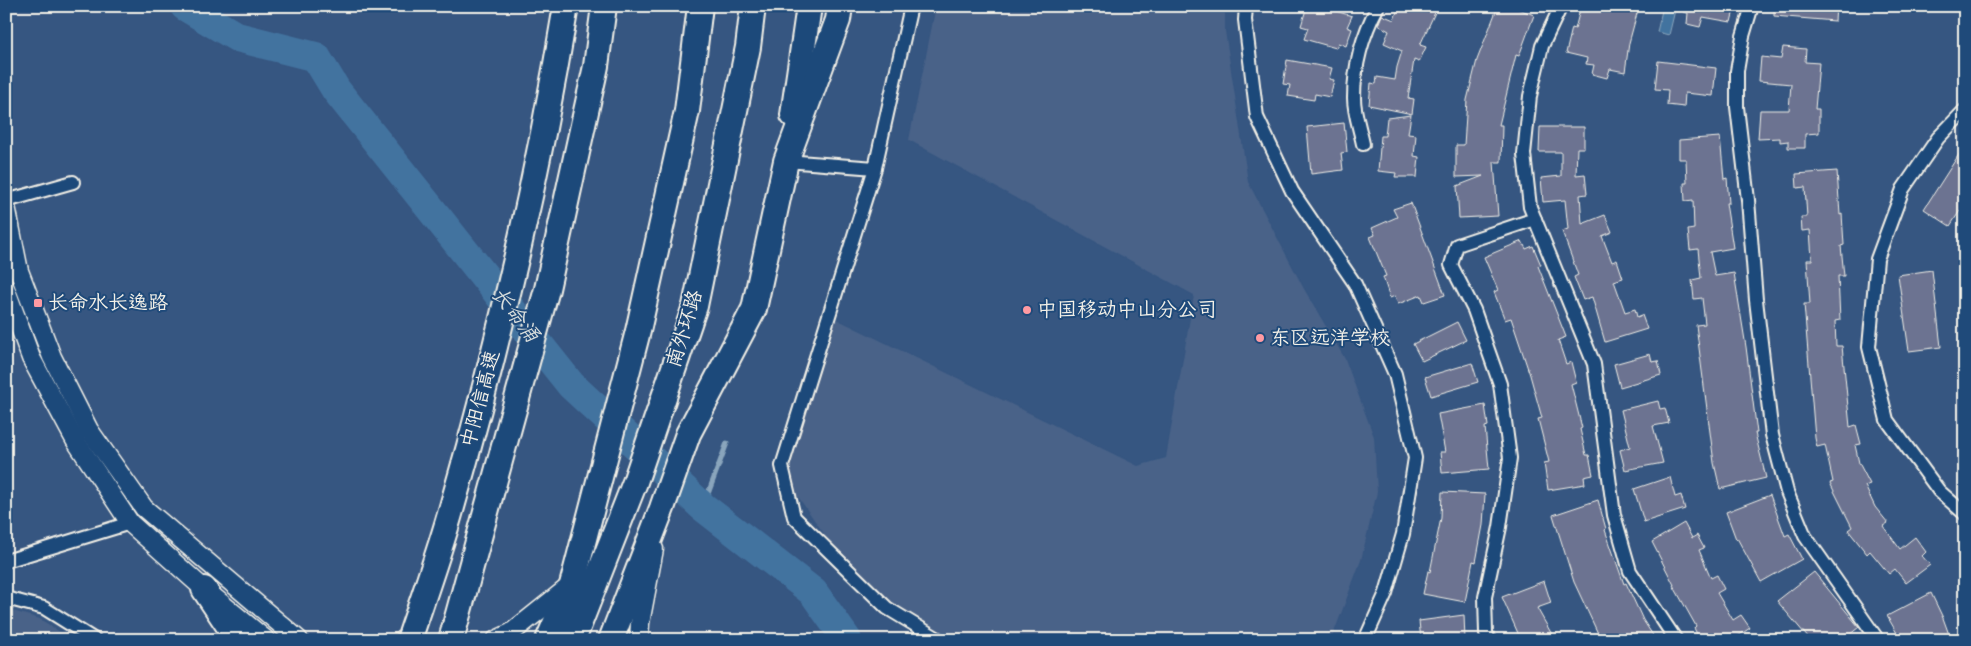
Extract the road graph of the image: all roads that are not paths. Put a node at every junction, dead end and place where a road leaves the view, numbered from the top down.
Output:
1 (566, 6) edge
2 (604, 6) edge
3 (700, 6) edge
4 (753, 6) edge
5 (809, 6) edge
6 (840, 6) edge
7 (911, 6) edge
8 (1246, 6) edge
9 (1378, 6) edge
10 (1561, 6) edge
11 (1752, 6) edge
12 (1965, 110) edge
13 (1363, 144) dead end
14 (786, 161) junction
15 (874, 168) junction
16 (73, 182) dead end
17 (6, 201) edge
18 (6, 206) edge
19 (1535, 219) junction
20 (6, 290) edge
21 (662, 508) junction
22 (1965, 514) edge
23 (130, 523) junction
24 (6, 561) edge
25 (572, 585) junction
26 (204, 589) junction
27 (6, 598) edge
28 (300, 638) edge
29 (95, 640) edge
30 (238, 640) edge
31 (266, 640) edge
32 (409, 640) edge
33 (451, 640) edge
34 (496, 640) edge
35 (548, 640) edge
36 (573, 640) edge
37 (611, 640) edge
38 (639, 640) edge
39 (940, 640) edge
40 (1365, 640) edge
41 (1489, 640) edge
42 (1676, 640) edge
43 (1878, 640) edge

1 - 32 highway, 中阳信高速
2 - 33 highway, 中阳信高速
3 - 25 highway
4 - 36 highway, 南外环路
5 - 14 highway
6 - 14 highway
7 - 15 street
8 - 40 street
9 - 13 street
10 - 19 street
11 - 43 street
12 - 22 street
14 - 15 street
14 - 21 highway
15 - 39 street
16 - 17 street
18 - 28 street
19 - 41 street
19 - 42 street
20 - 23 street
21 - 37 highway
21 - 38 street
23 - 24 street
23 - 26 street
25 - 34 street
25 - 35 highway
26 - 30 highway
26 - 31 street
27 - 29 street

